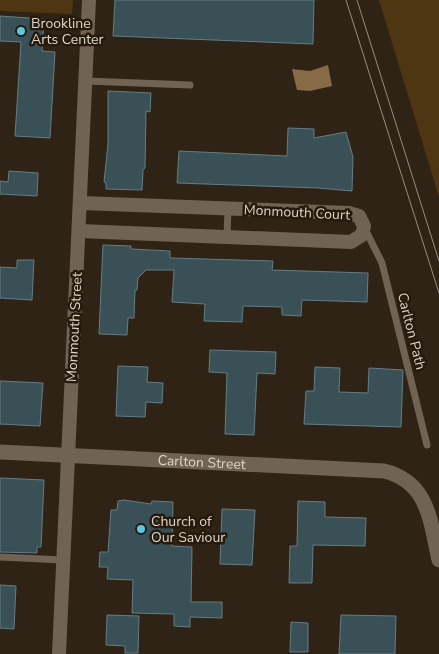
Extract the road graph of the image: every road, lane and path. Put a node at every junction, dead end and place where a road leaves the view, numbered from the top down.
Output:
1 (89, 0) edge
2 (86, 81) junction
3 (190, 85) dead end
4 (81, 203) junction
5 (228, 208) junction
6 (364, 226) junction
7 (80, 231) junction
8 (227, 237) junction
9 (427, 445) dead end
10 (0, 452) edge
11 (67, 455) junction
12 (0, 557) edge
13 (63, 560) junction
14 (439, 560) edge
15 (59, 654) edge

1 - 2 street, Monmouth Street
2 - 3 lane
2 - 4 street, Monmouth Street
4 - 5 street, Monmouth Court
4 - 7 street, Monmouth Street
5 - 6 street, Monmouth Court
5 - 8 lane
6 - 8 street, Monmouth Court
6 - 9 lane, Carlton Path
7 - 8 street, Monmouth Court
7 - 11 street, Monmouth Street
10 - 11 main road, Carlton Street
11 - 13 street, Monmouth Street
11 - 14 main road, Carlton Street
12 - 13 lane
13 - 15 street, Monmouth Street

